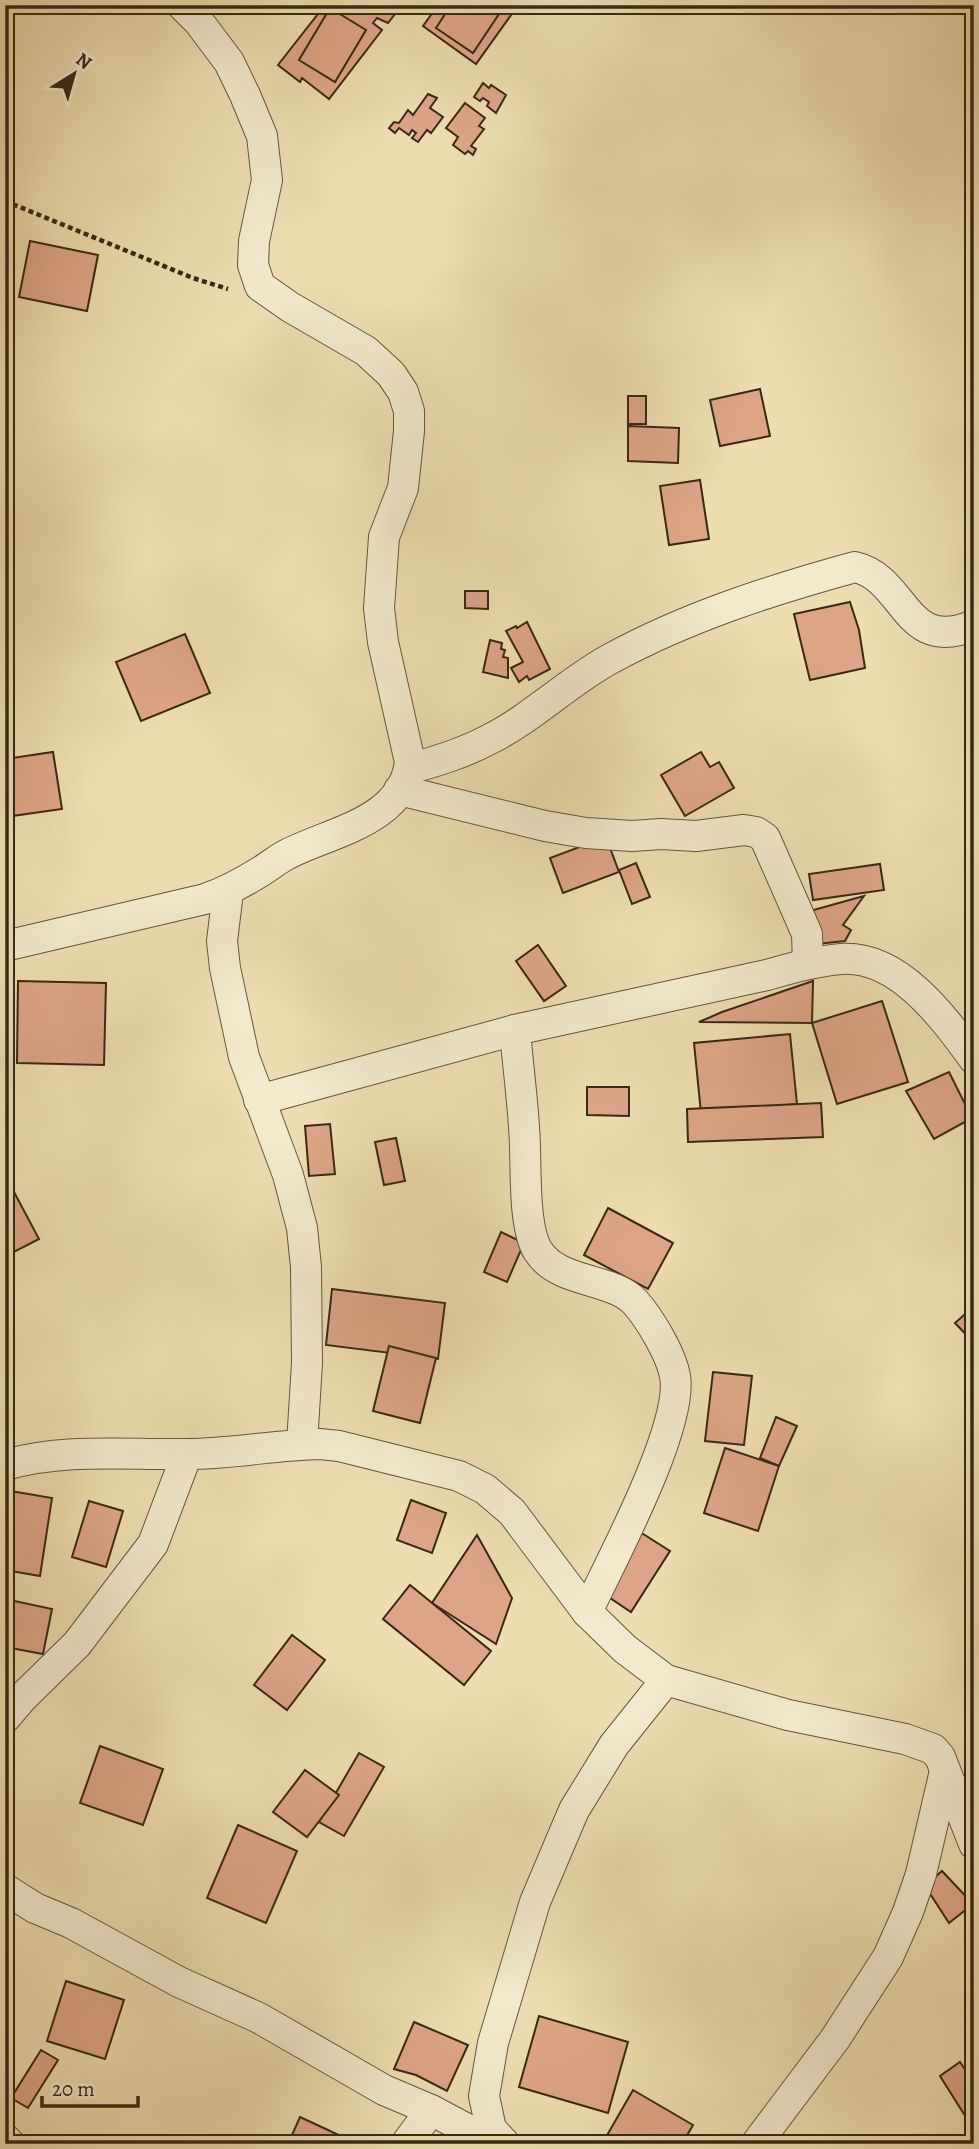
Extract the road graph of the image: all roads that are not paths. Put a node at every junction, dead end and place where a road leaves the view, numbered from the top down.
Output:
1 (183, 5) edge
2 (974, 625) edge
3 (404, 780) junction
4 (228, 892) junction
5 (5, 946) edge
6 (808, 964) junction
7 (514, 1030) junction
8 (974, 1059) edge
9 (259, 1100) junction
10 (302, 1444) junction
11 (187, 1454) junction
12 (5, 1465) edge
13 (587, 1612) junction
14 (666, 1680) junction
15 (5, 1718) edge
16 (945, 1771) junction
17 (974, 1844) edge
18 (5, 1889) edge
19 (431, 2110) junction
20 (5, 2140) edge
21 (10, 2144) edge
22 (406, 2144) edge
23 (495, 2144) edge
24 (505, 2144) edge
25 (756, 2144) edge

1 - 3 street
2 - 3 street
3 - 4 street
3 - 6 street
4 - 5 street
4 - 9 street
6 - 7 street
6 - 8 street
7 - 9 street
7 - 13 street
9 - 10 street
10 - 11 street
10 - 13 street
11 - 12 street
11 - 15 street
13 - 14 street
14 - 16 street
14 - 24 street
16 - 17 street
16 - 25 street
18 - 19 street
19 - 22 street
19 - 23 street
20 - 21 street

